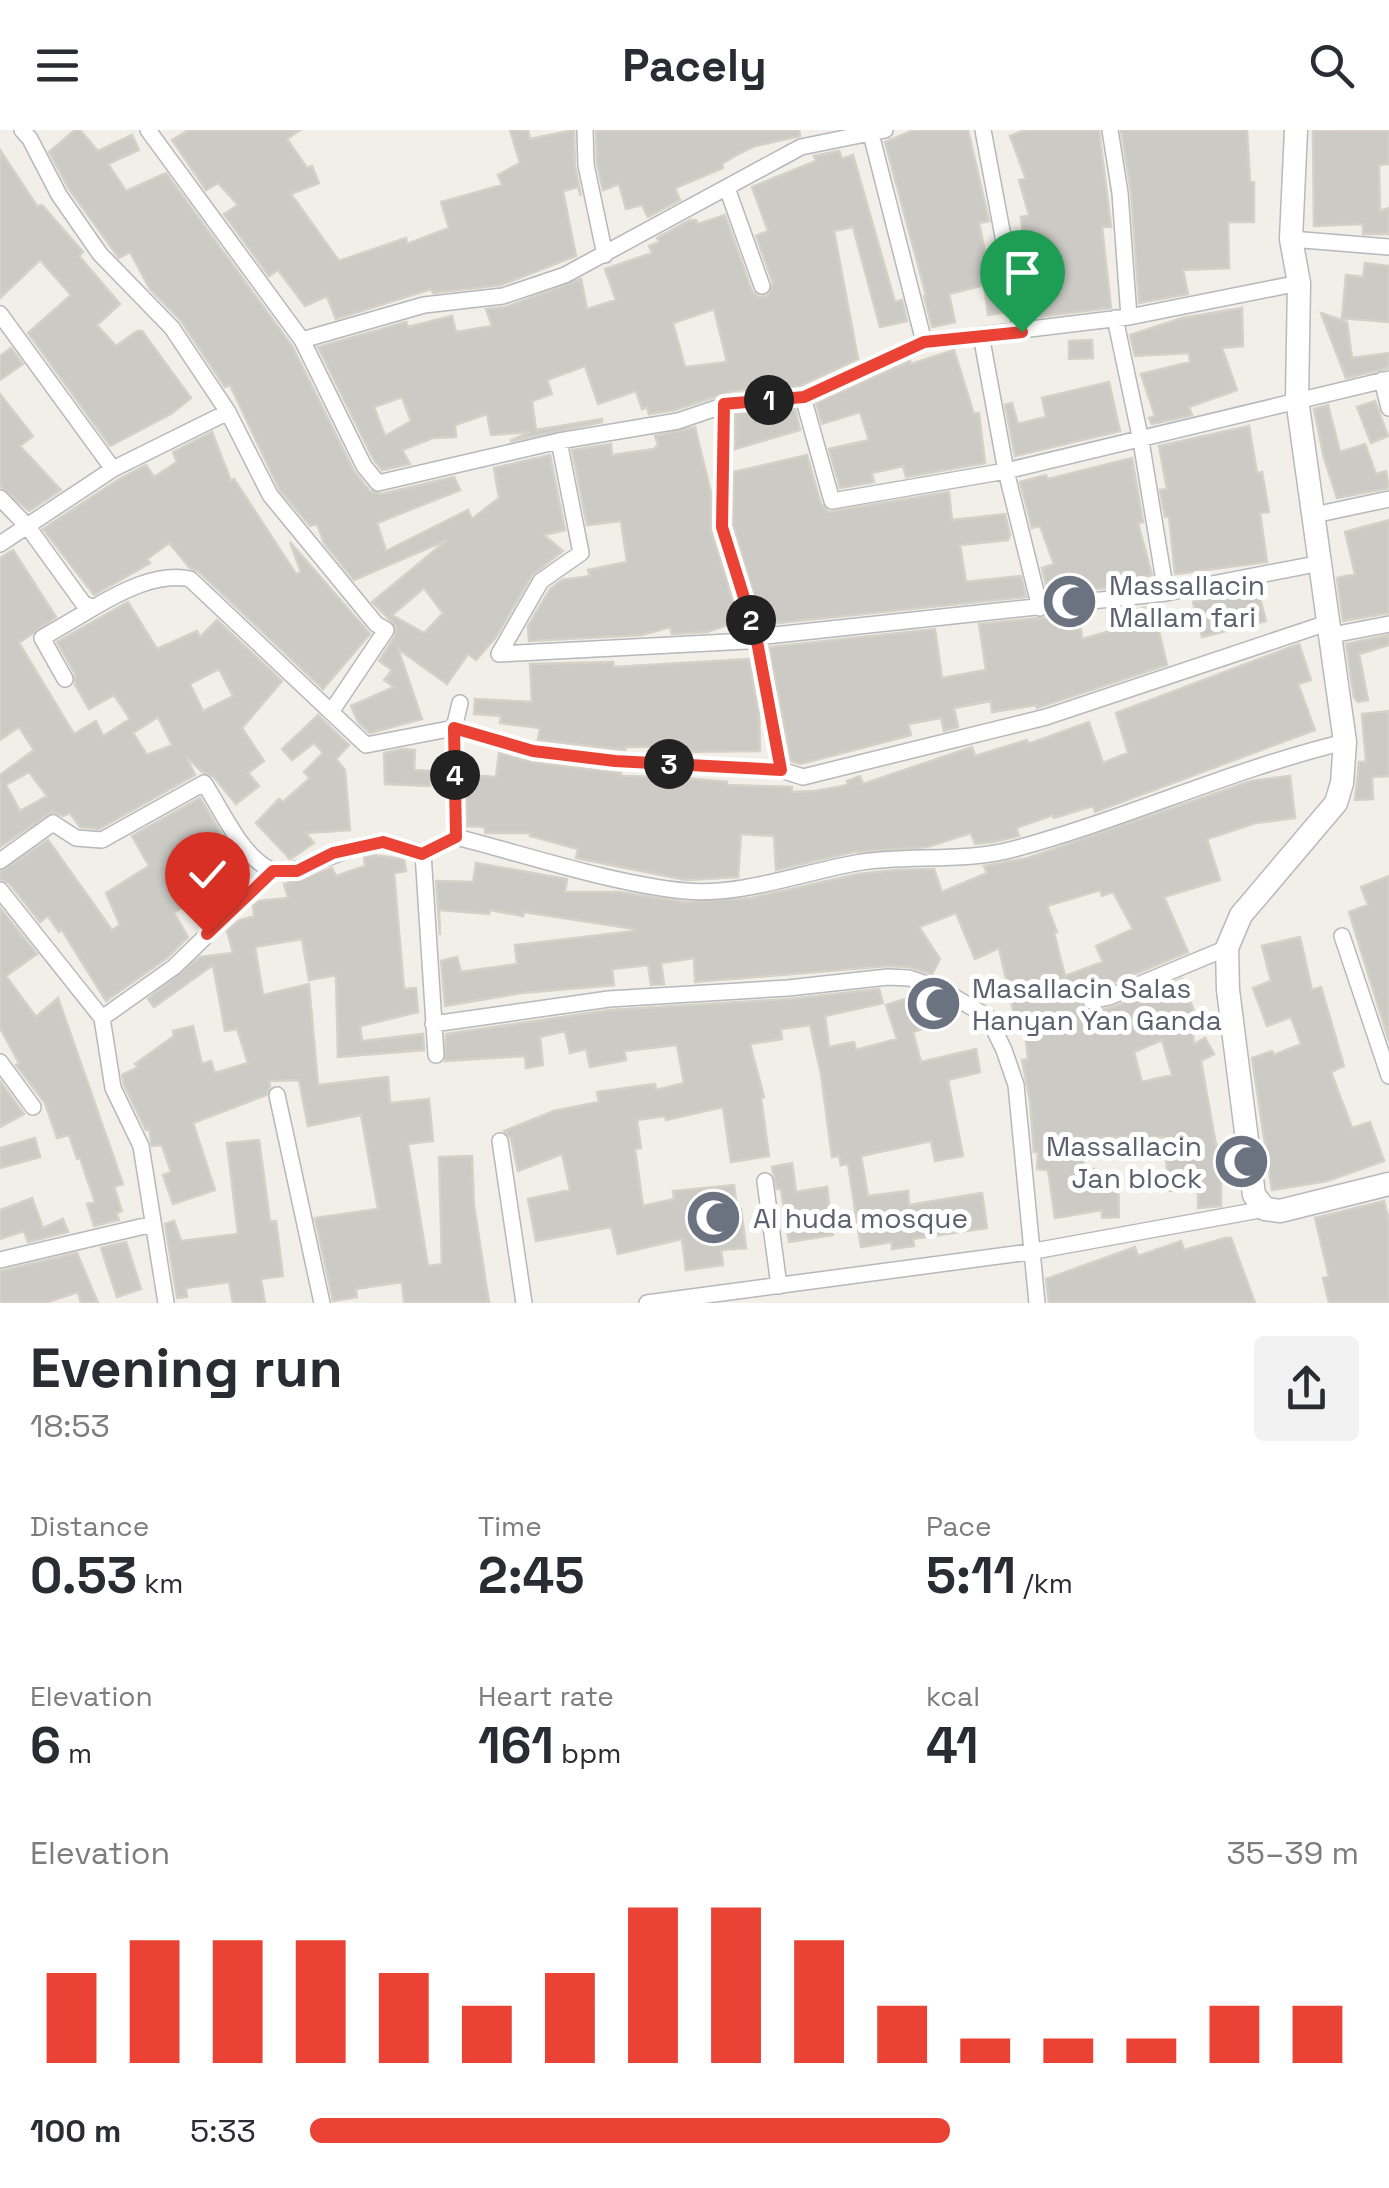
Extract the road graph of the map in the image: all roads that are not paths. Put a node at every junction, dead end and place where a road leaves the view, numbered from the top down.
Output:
1 (22, 130) edge
2 (148, 130) edge
3 (585, 130) edge
4 (983, 130) edge
5 (1110, 130) edge
6 (1296, 130) edge
7 (875, 131) edge
8 (727, 188) junction
9 (1292, 239) junction
10 (1389, 247) edge
11 (605, 256) junction
12 (1299, 282) junction
13 (762, 286) dead end
14 (0, 314) edge
15 (1122, 317) junction
16 (1022, 332) junction
17 (980, 335) junction
18 (302, 340) junction
19 (924, 342) junction
20 (1385, 379) edge
21 (804, 397) junction
22 (1297, 399) junction
23 (724, 404) junction
24 (1389, 408) edge
25 (228, 412) junction
26 (559, 441) junction
27 (1141, 441) junction
28 (113, 469) junction
29 (1006, 471) junction
30 (0, 498) edge
31 (1389, 500) edge
32 (1314, 515) junction
33 (28, 526) junction
34 (0, 544) edge
35 (1321, 562) junction
36 (1166, 594) junction
37 (93, 608) junction
38 (1040, 608) junction
39 (1389, 624) edge
40 (1331, 628) junction
41 (756, 636) junction
42 (65, 679) dead end
43 (460, 702) dead end
44 (331, 712) junction
45 (454, 728) junction
46 (1345, 742) junction
47 (781, 770) junction
48 (456, 837) junction
49 (422, 854) junction
50 (0, 861) edge
51 (273, 871) junction
52 (0, 890) edge
53 (1342, 936) dead end
54 (1227, 948) junction
55 (1091, 1001) dead end
56 (102, 1018) junction
57 (433, 1024) junction
58 (436, 1055) dead end
59 (0, 1062) edge
60 (1389, 1076) edge
61 (278, 1095) dead end
62 (33, 1107) dead end
63 (500, 1141) dead end
64 (765, 1181) dead end
65 (1389, 1184) edge
66 (1265, 1209) junction
67 (153, 1224) junction
68 (1029, 1252) junction
69 (0, 1260) edge
70 (779, 1286) junction
71 (166, 1303) edge
72 (322, 1303) edge
73 (524, 1303) edge
74 (647, 1303) edge
75 (1037, 1303) edge

1 - 25 street
2 - 18 street
3 - 11 street
4 - 16 street
5 - 15 street
6 - 9 street
7 - 8 street
7 - 19 street
8 - 11 street
8 - 13 street
9 - 10 street
9 - 12 street
11 - 18 street
12 - 15 street
12 - 22 street
14 - 28 street
15 - 16 street
15 - 27 street
16 - 17 street
17 - 19 street
17 - 29 street
18 - 26 street
19 - 21 street
20 - 22 street
20 - 24 street
21 - 23 street
21 - 29 street
22 - 27 street
22 - 32 street
23 - 26 street
23 - 41 street
25 - 28 street
25 - 44 street
26 - 41 street
27 - 29 street
27 - 36 street
28 - 33 street
29 - 38 street
30 - 33 street
31 - 32 street
32 - 35 street
33 - 34 street
33 - 37 street
35 - 36 street
35 - 40 street
36 - 38 street
37 - 42 street
37 - 44 street
38 - 41 street
39 - 40 street
40 - 46 street
40 - 47 street
41 - 47 street
43 - 45 street
44 - 45 street
45 - 47 street
45 - 48 street
46 - 48 street
46 - 54 street
48 - 49 street
49 - 51 street
49 - 57 street
50 - 51 street
51 - 56 street
52 - 56 street
53 - 60 street
54 - 55 street
54 - 66 street
56 - 67 street
57 - 58 street
57 - 68 street
59 - 62 street
61 - 72 street
63 - 73 street
64 - 70 street
65 - 66 street
66 - 68 street
67 - 69 street
67 - 71 street
68 - 70 street
68 - 75 street
70 - 74 street

